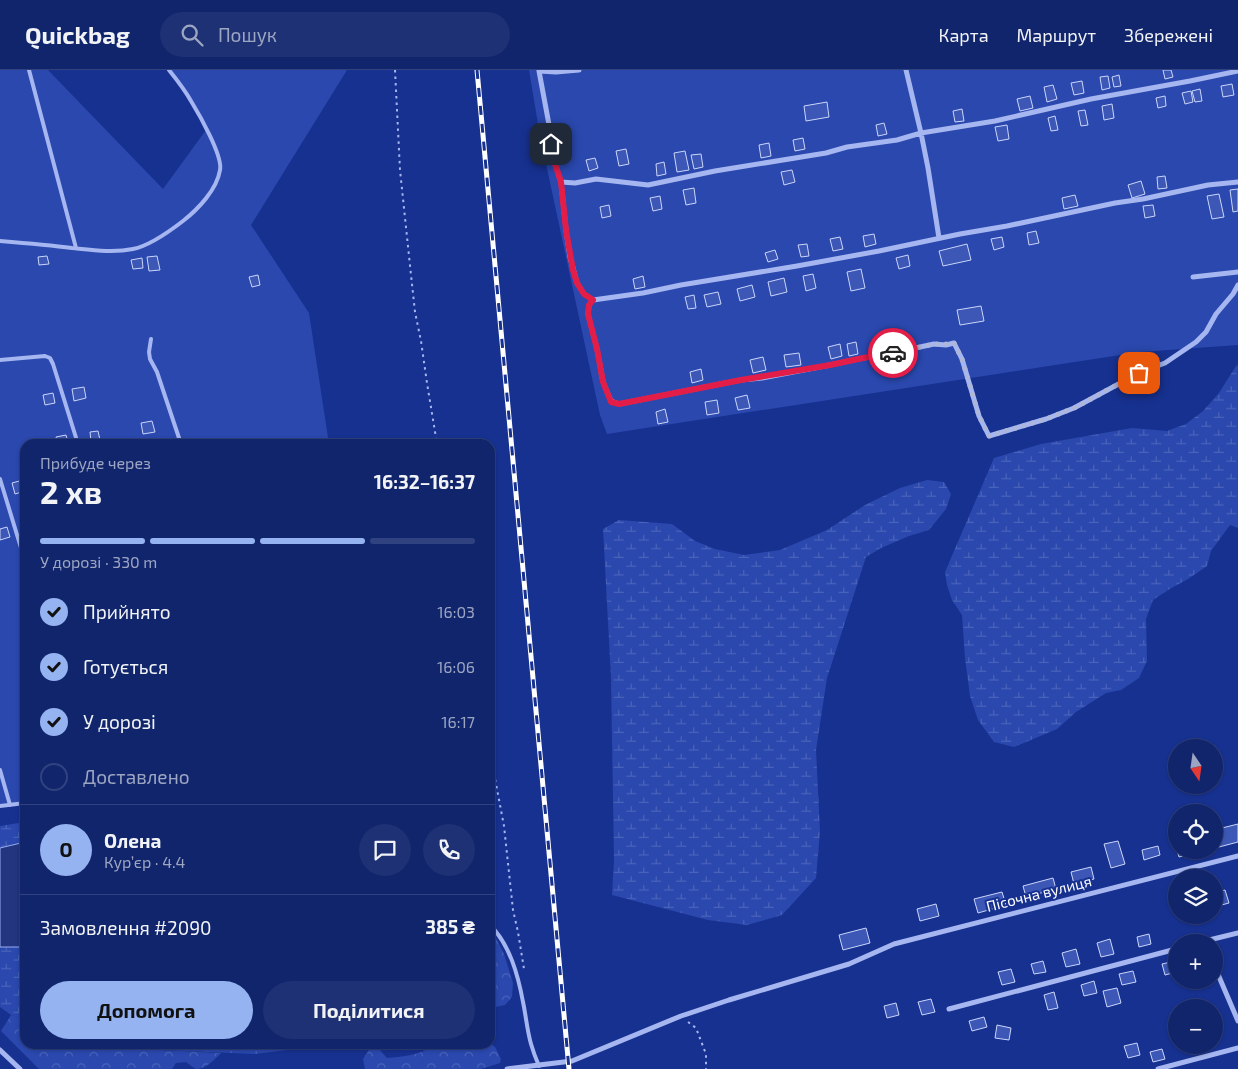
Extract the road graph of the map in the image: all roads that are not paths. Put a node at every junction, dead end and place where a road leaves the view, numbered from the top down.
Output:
1 (29, 70) edge
2 (169, 70) edge
3 (539, 70) edge
4 (580, 70) edge
5 (906, 70) edge
6 (1238, 71) edge
7 (921, 133) junction
8 (561, 182) junction
9 (1238, 182) edge
10 (939, 238) junction
11 (0, 241) edge
12 (76, 248) junction
13 (1238, 272) edge
14 (1194, 277) dead end
15 (1238, 285) edge
16 (593, 300) junction
17 (151, 339) dead end
18 (0, 360) edge
19 (76, 439) edge
20 (179, 439) edge
21 (0, 479) edge
22 (20, 545) edge
23 (0, 770) edge
24 (20, 804) edge
25 (10, 805) junction
26 (0, 806) edge
27 (1238, 856) edge
28 (495, 930) edge
29 (1238, 934) edge
30 (1223, 938) edge
31 (1168, 951) edge
32 (1223, 986) edge
33 (949, 1009) dead end
34 (1238, 1021) edge
35 (1238, 1048) edge
36 (0, 1050) edge
37 (538, 1066) junction
38 (20, 1069) edge
39 (507, 1069) edge
40 (1158, 1069) edge

1 - 12 lane
2 - 12 lane
3 - 4 street
3 - 8 street
5 - 7 street
6 - 7 street
7 - 8 street
7 - 10 street
8 - 16 street
9 - 10 street
10 - 16 street
11 - 12 lane
13 - 14 street
15 - 16 street
17 - 20 lane
18 - 19 lane
21 - 22 lane
23 - 25 lane
24 - 25 lane
25 - 26 lane
27 - 37 street, Пісочна вулиця
28 - 37 lane
29 - 30 street
31 - 33 street
32 - 34 street
35 - 40 street
36 - 38 street
37 - 39 street, Пісочна вулиця

